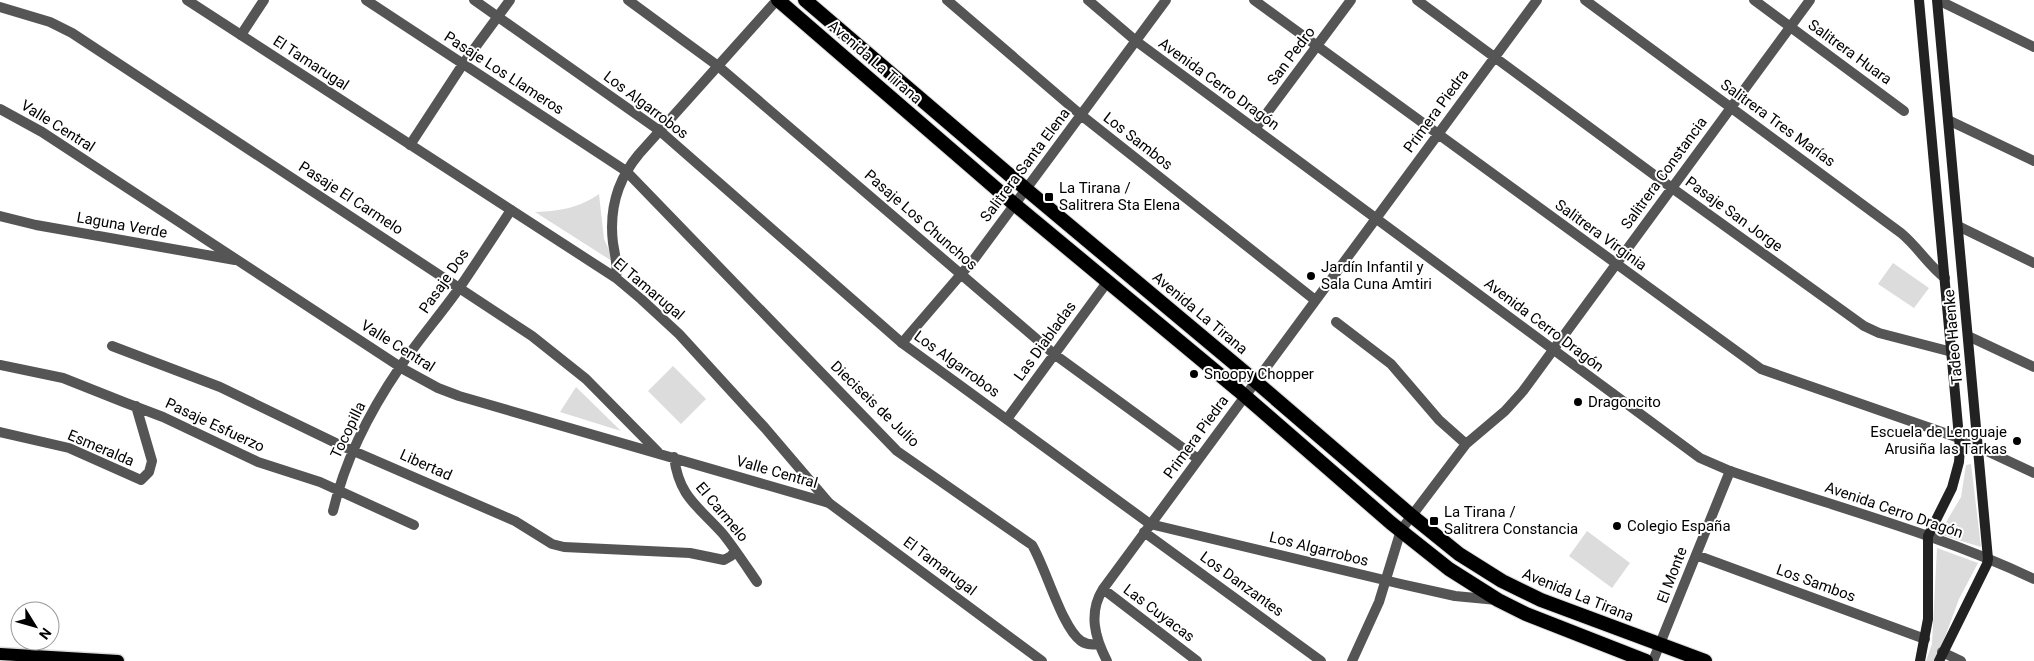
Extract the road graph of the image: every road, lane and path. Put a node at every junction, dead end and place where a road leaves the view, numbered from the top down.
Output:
1 (187, 0) edge
2 (264, 0) edge
3 (366, 0) edge
4 (474, 0) edge
5 (510, 0) edge
6 (628, 0) edge
7 (777, 0) edge
8 (805, 0) edge
9 (947, 0) edge
10 (1088, 0) edge
11 (1166, 0) edge
12 (1254, 0) edge
13 (1351, 0) edge
14 (1416, 0) edge
15 (1537, 0) edge
16 (1586, 0) edge
17 (1754, 0) edge
18 (1810, 0) edge
19 (1919, 0) edge
20 (1938, 0) edge
21 (0, 7) edge
22 (498, 16) junction
23 (1790, 27) junction
24 (241, 36) junction
25 (1136, 42) junction
26 (1316, 46) junction
27 (2034, 47) edge
28 (1494, 57) junction
29 (463, 64) junction
30 (718, 66) junction
31 (1731, 107) junction
32 (0, 109) edge
33 (1904, 111) dead end
34 (1081, 116) junction
35 (1948, 120) junction
36 (1255, 129) junction
37 (660, 131) junction
38 (1438, 134) junction
39 (410, 145) junction
40 (2034, 161) edge
41 (626, 171) junction
42 (1672, 188) junction
43 (1027, 190) junction
44 (1015, 205) junction
45 (510, 210) junction
46 (0, 216) edge
47 (1376, 218) junction
48 (1958, 226) junction
49 (240, 261) junction
50 (2034, 263) edge
51 (1615, 264) junction
52 (961, 275) junction
53 (616, 278) junction
54 (1945, 278) junction
55 (1108, 281) junction
56 (460, 288) junction
57 (1316, 300) junction
58 (1336, 322) dead end
59 (1968, 336) junction
60 (902, 343) junction
61 (112, 346) dead end
62 (1552, 350) junction
63 (1952, 352) junction
64 (1054, 354) junction
65 (0, 365) edge
66 (400, 366) junction
67 (2034, 367) edge
68 (1256, 381) junction
69 (1245, 396) junction
70 (136, 406) junction
71 (1006, 419) junction
72 (0, 432) edge
73 (1959, 438) junction
74 (1466, 444) junction
75 (1978, 446) junction
76 (352, 450) junction
77 (659, 453) junction
78 (674, 457) junction
79 (1198, 459) junction
80 (1730, 471) junction
81 (2034, 473) edge
82 (338, 489) junction
83 (829, 503) junction
84 (333, 511) dead end
85 (1412, 516) junction
86 (414, 525) dead end
87 (1147, 528) junction
88 (1401, 530) junction
89 (1928, 536) junction
90 (735, 551) junction
91 (1696, 555) junction
92 (1988, 559) junction
93 (1386, 580) junction
94 (2034, 580) edge
95 (757, 582) dead end
96 (1102, 589) junction
97 (1498, 600) junction
98 (1925, 639) junction
99 (1099, 644) junction
100 (1660, 645) junction
101 (0, 654) edge
102 (1941, 657) edge
103 (118, 661) edge
104 (1042, 661) edge
105 (1107, 661) edge
106 (1197, 661) edge
107 (1321, 661) edge
108 (1353, 661) edge
109 (1646, 661) edge
110 (1653, 661) edge
111 (1706, 661) edge
112 (1920, 661) edge
113 (1961, 661) edge

1 - 24 street, El Tamarugal
2 - 24 street
3 - 29 street, Pasaje Los Llameros
4 - 22 street, Los Algarrobos
5 - 22 street
6 - 30 street, Pasaje Los Chunchos
7 - 30 street
7 - 44 highway, Avenida La Tirana
8 - 43 highway, Avenida La Tirana
9 - 34 street, Los Sambos
10 - 25 street, Avenida Cerro Dragón
11 - 25 street, Salitrera Santa Elena
12 - 26 street, Salitrera Virginia
13 - 26 street, San Pedro
14 - 28 street, Pasaje San Jorge
15 - 28 street, Primera Piedra
16 - 31 street, Salitrera Tres Marías
17 - 23 street, Salitrera Huara
18 - 23 street, Salitrera Constancia
19 - 54 main road, Tadeo Haenke
20 - 27 street
20 - 35 main road, Tadeo Haenke
21 - 56 street, Pasaje El Carmelo
22 - 29 street
22 - 37 street, Los Algarrobos
23 - 31 street, Salitrera Constancia
23 - 33 street, Salitrera Huara
24 - 39 street, El Tamarugal
25 - 34 street, Salitrera Santa Elena
25 - 36 street, Avenida Cerro Dragón
26 - 36 street, San Pedro
26 - 38 street, Salitrera Virginia
28 - 38 street, Primera Piedra
28 - 42 street, Pasaje San Jorge
29 - 39 street
29 - 41 street, Pasaje Los Llameros
30 - 37 street
30 - 52 street, Pasaje Los Chunchos
31 - 42 street, Salitrera Constancia
31 - 54 street, Salitrera Tres Marías
32 - 49 street, Valle Central
34 - 43 street, Salitrera Santa Elena
34 - 57 street, Los Sambos
35 - 40 street
35 - 48 main road, Tadeo Haenke
36 - 47 street, Avenida Cerro Dragón
37 - 41 street
37 - 60 street, Los Algarrobos
38 - 47 street, Primera Piedra
38 - 51 street, Salitrera Virginia
39 - 45 street, El Tamarugal
41 - 53 street
41 - 99 street, Dieciseis de Julio
42 - 51 street, Salitrera Constancia
42 - 63 street, Pasaje San Jorge
43 - 44 street, Salitrera Santa Elena
43 - 68 highway, Avenida La Tirana
44 - 52 street, Salitrera Santa Elena
44 - 55 highway, Avenida La Tirana
45 - 53 street, El Tamarugal
45 - 56 street, Pasaje Dos
46 - 49 street, Laguna Verde
47 - 57 street, Primera Piedra
47 - 62 street, Avenida Cerro Dragón
48 - 50 street
48 - 59 main road, Tadeo Haenke
49 - 66 street, Valle Central
51 - 62 street, Salitrera Constancia
51 - 73 street, Salitrera Virginia
52 - 60 street, Salitrera Santa Elena
52 - 64 street, Pasaje Los Chunchos
53 - 83 street, El Tamarugal
54 - 63 main road, Tadeo Haenke
55 - 64 street, Las Diabladas
55 - 69 highway, Avenida La Tirana
56 - 66 street, Pasaje Dos
56 - 77 street, Pasaje El Carmelo
57 - 68 street, Primera Piedra
58 - 74 street
59 - 67 street
59 - 75 main road, Tadeo Haenke
60 - 71 street, Los Algarrobos
61 - 76 street, Libertad
62 - 74 street, Salitrera Constancia
62 - 80 street, Avenida Cerro Dragón
63 - 73 main road, Tadeo Haenke
64 - 71 street, Las Diabladas
64 - 79 street, Pasaje Los Chunchos
65 - 70 street, Pasaje Esfuerzo
66 - 76 street, Tocopilla
66 - 77 street, Valle Central
68 - 69 street, Primera Piedra
68 - 85 highway, Avenida La Tirana
69 - 79 street, Primera Piedra
69 - 88 highway, Avenida La Tirana
70 - 72 street, Esmeralda
70 - 82 street, Pasaje Esfuerzo
71 - 87 street, Los Algarrobos
73 - 75 street, Salitrera Virginia
73 - 89 main road, Tadeo Haenke
74 - 85 street, Salitrera Constancia
75 - 81 street, Salitrera Virginia
75 - 92 main road, Tadeo Haenke
76 - 82 street, Tocopilla
76 - 90 street, Libertad
77 - 78 street, Valle Central
78 - 83 street, Valle Central
78 - 90 street, El Carmelo
79 - 87 street, Primera Piedra
80 - 89 street, Avenida Cerro Dragón
80 - 91 street, El Monte
82 - 84 street, Tocopilla
82 - 86 street, Pasaje Esfuerzo
83 - 104 street, El Tamarugal
85 - 88 street, Salitrera Constancia
85 - 100 highway, Avenida La Tirana
87 - 93 street, Los Algarrobos
87 - 96 street, Primera Piedra
87 - 107 street, Los Danzantes
88 - 93 street, Salitrera Constancia
88 - 97 highway, Avenida La Tirana
89 - 92 street, Avenida Cerro Dragón
89 - 98 main road, Tadeo Haenke
90 - 95 street, El Carmelo
91 - 98 street, Los Sambos
91 - 100 street, El Monte
92 - 94 street, Avenida Cerro Dragón
92 - 102 main road, Tadeo Haenke
93 - 97 street, Los Algarrobos
93 - 108 street, Salitrera Constancia
96 - 99 street, Primera Piedra
96 - 106 street, Las Cuyacas
97 - 109 highway, Avenida La Tirana
98 - 112 main road, Tadeo Haenke
99 - 105 street, Primera Piedra
100 - 110 street, El Monte
100 - 111 highway, Avenida La Tirana
101 - 103 main road
102 - 113 street

